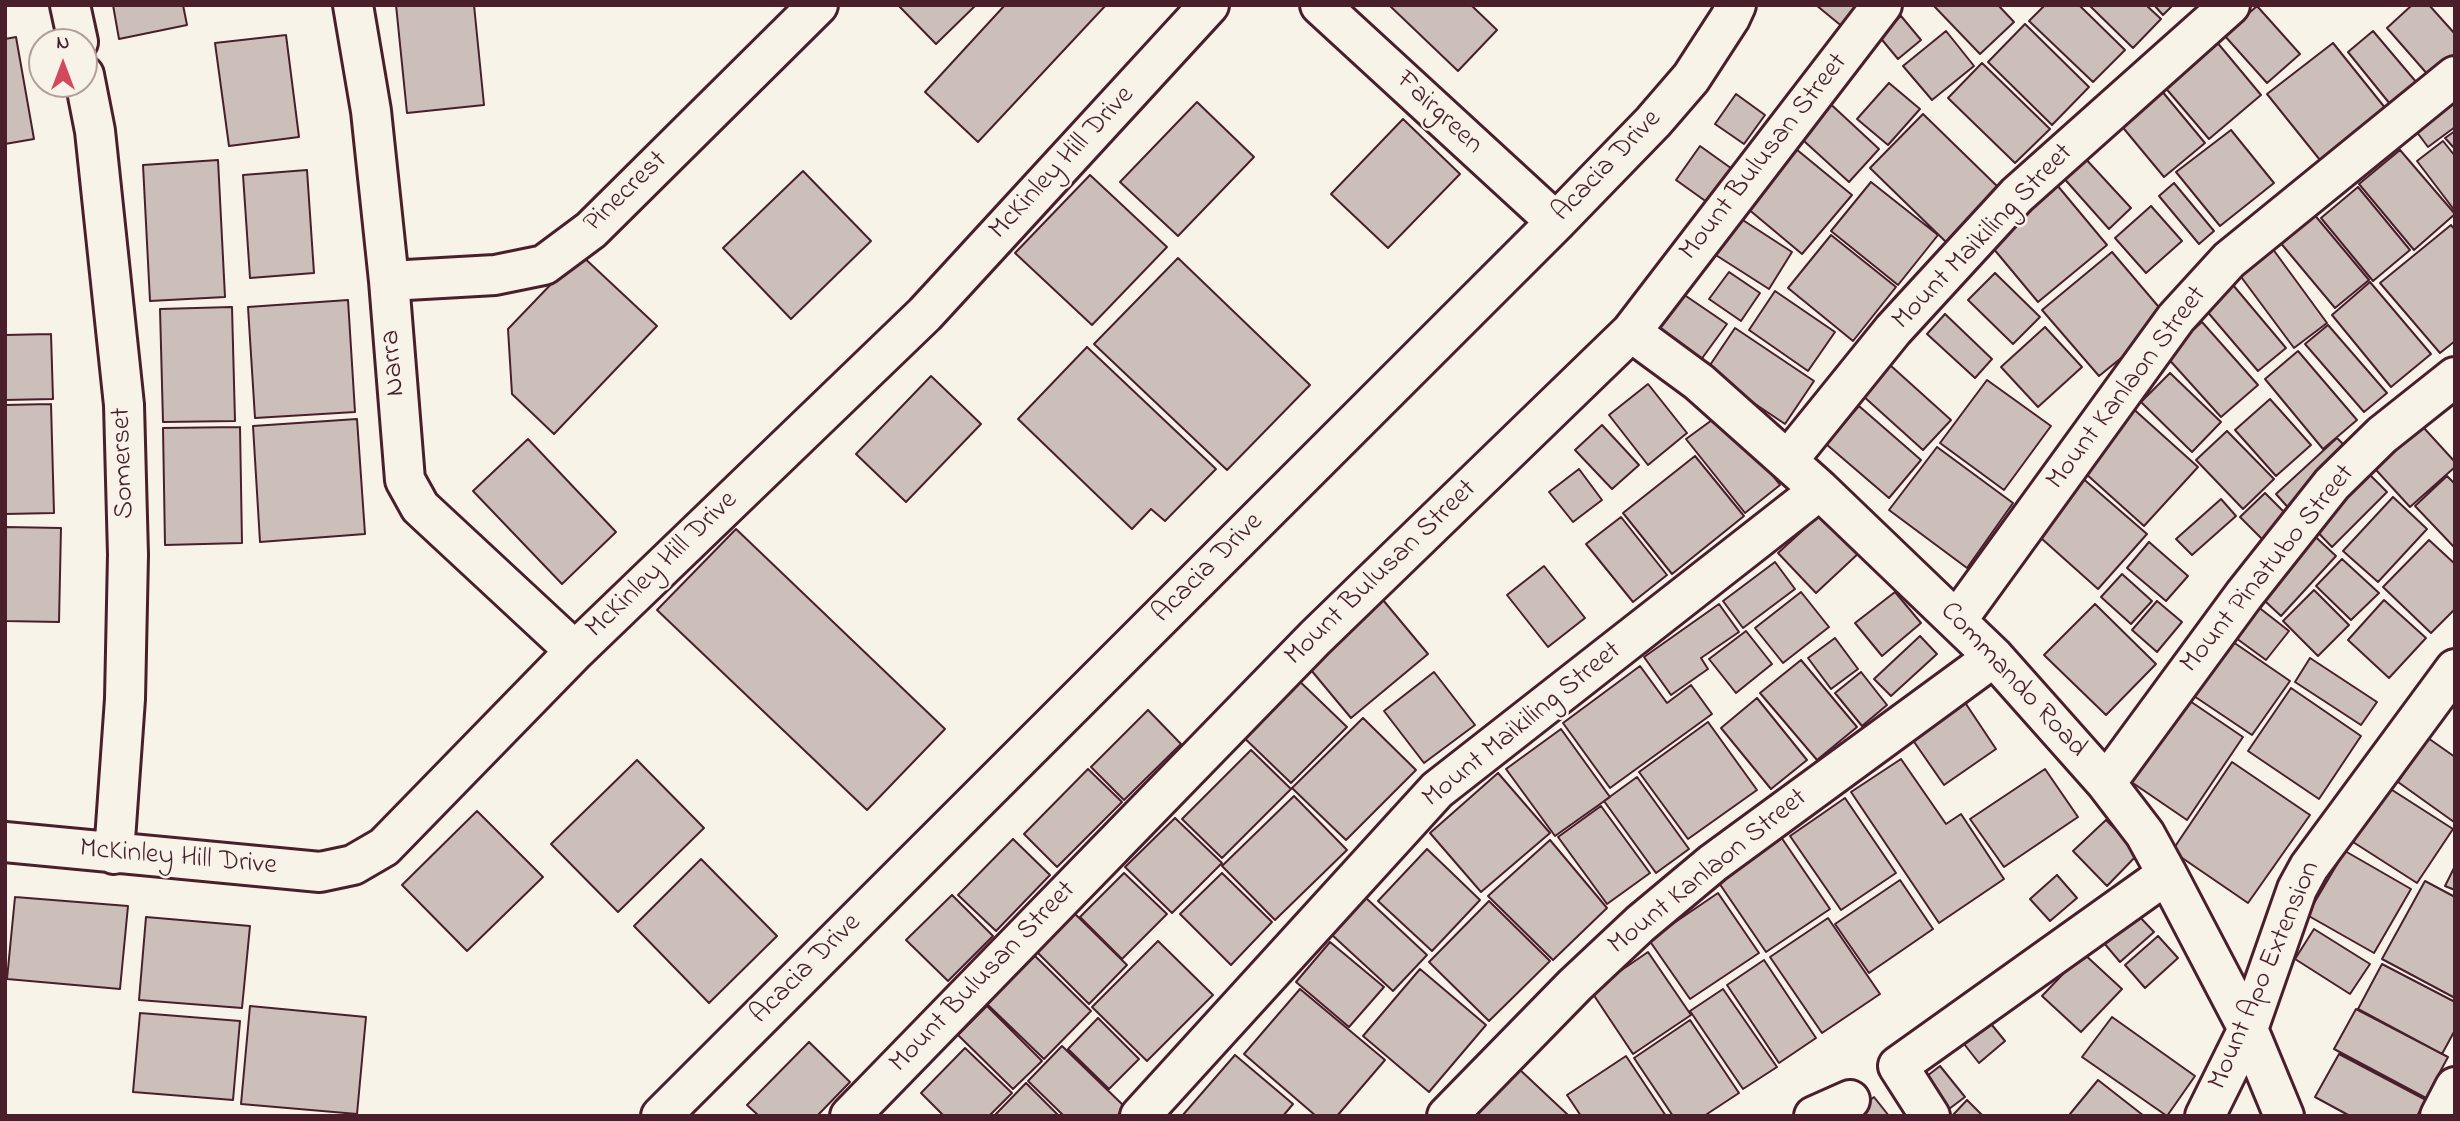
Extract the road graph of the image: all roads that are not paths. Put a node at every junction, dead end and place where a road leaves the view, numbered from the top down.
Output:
1 (70, 5) edge
2 (353, 5) edge
3 (818, 5) edge
4 (1209, 5) edge
5 (1320, 5) edge
6 (1736, 5) edge
7 (1882, 5) edge
8 (2230, 5) edge
9 (75, 28) edge
10 (2455, 76) edge
11 (89, 98) edge
12 (1556, 222) junction
13 (389, 281) junction
14 (1631, 332) junction
15 (2455, 377) edge
16 (1788, 460) junction
17 (1820, 490) junction
18 (1956, 620) junction
19 (575, 651) junction
20 (1994, 657) junction
21 (2455, 669) edge
22 (2106, 783) junction
23 (5, 842) edge
24 (114, 854) junction
25 (2167, 874) junction
26 (2248, 1029) junction
27 (2455, 1087) edge
28 (1850, 1100) dead end
29 (661, 1116) edge
30 (850, 1116) edge
31 (1140, 1116) edge
32 (1447, 1116) edge
33 (1814, 1116) edge
34 (1930, 1116) edge
35 (2204, 1116) edge
36 (2284, 1116) edge
37 (2440, 1116) edge

1 - 9 street
2 - 13 street, Narra
3 - 13 street, Pinecrest
4 - 19 street, McKinley Hill Drive
5 - 12 street, Fairgreen
6 - 12 street, Acacia Drive
7 - 14 street, Mount Bulusan Street
8 - 16 street, Mount Maikiling Street
10 - 18 street, Mount Kanlaon Street
11 - 24 street, Somerset
12 - 29 street, Acacia Drive
13 - 19 street, Narra
14 - 16 street, Commando Road
14 - 30 street, Mount Bulusan Street
15 - 22 street, Mount Pinatubo Street
16 - 17 street, Commando Road
17 - 18 street, Commando Road
17 - 31 street, Mount Maikiling Street
18 - 20 street, Commando Road
19 - 24 street, McKinley Hill Drive
20 - 22 street, Commando Road
20 - 32 street, Mount Kanlaon Street
21 - 26 street, Mount Apo Extension
22 - 25 street, Commando Road
23 - 24 street, McKinley Hill Drive
25 - 26 street, Commando Road
25 - 34 street
26 - 35 street, Mount Apo Extension
26 - 36 street, Commando Road
27 - 37 street
28 - 33 street

